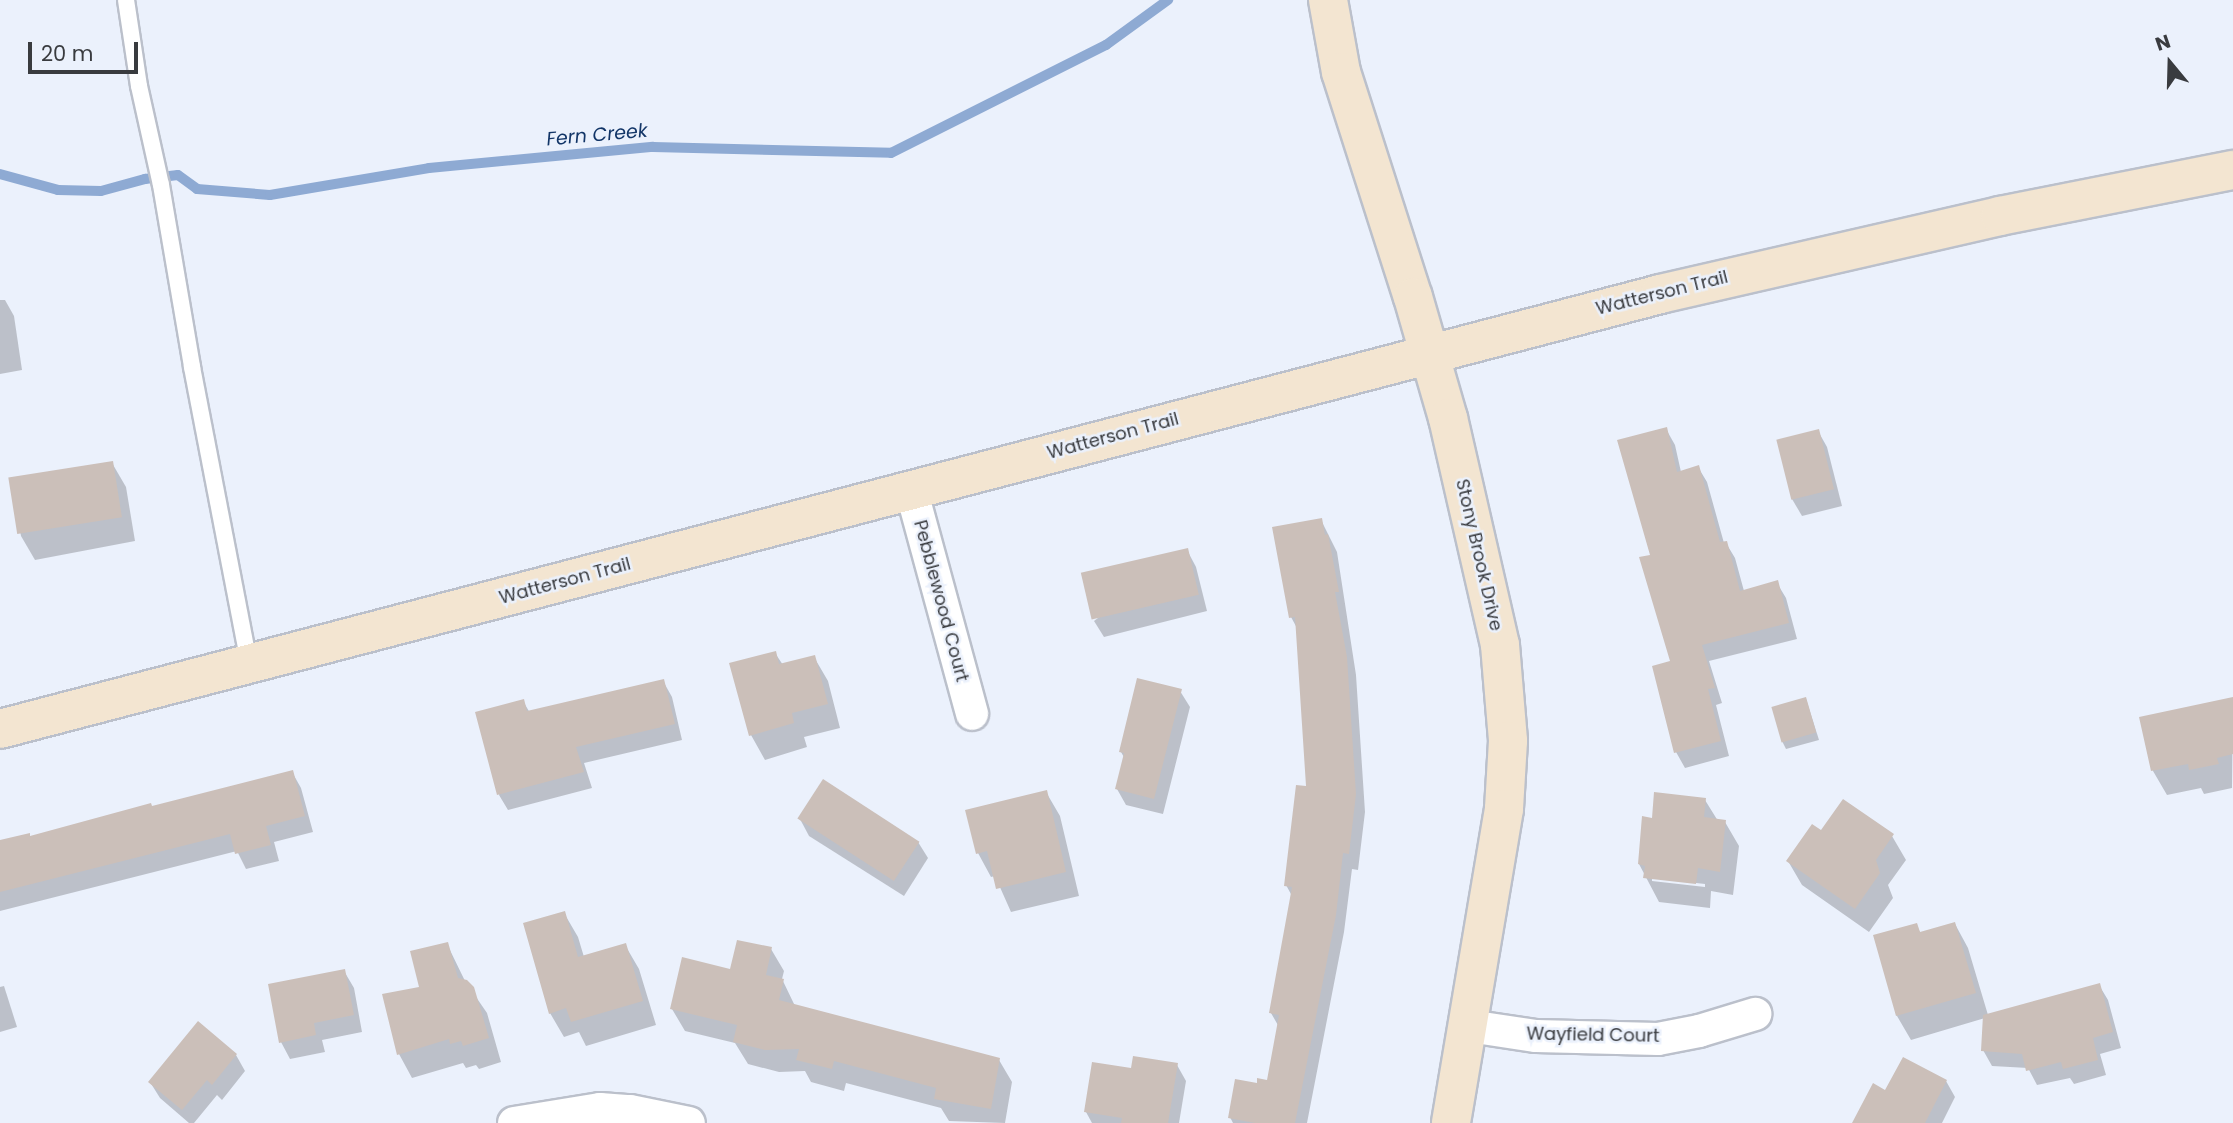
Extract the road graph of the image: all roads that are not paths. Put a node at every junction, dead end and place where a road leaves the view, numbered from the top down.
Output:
1 (126, 0) edge
2 (1328, 0) edge
3 (2233, 170) edge
4 (1429, 352) junction
5 (911, 489) junction
6 (250, 666) junction
7 (972, 714) dead end
8 (0, 729) edge
9 (1755, 1014) dead end
10 (1469, 1026) junction
11 (514, 1123) edge
12 (689, 1123) edge
13 (1451, 1123) edge

1 - 6 lane
2 - 4 main road, Stony Brook Drive
3 - 4 main road, Watterson Trail
4 - 5 main road, Watterson Trail
4 - 10 main road, Stony Brook Drive
5 - 6 main road, Watterson Trail
5 - 7 street, Pebblewood Court
6 - 8 main road, Watterson Trail
9 - 10 street, Wayfield Court
10 - 13 main road, Stony Brook Drive
11 - 12 street

